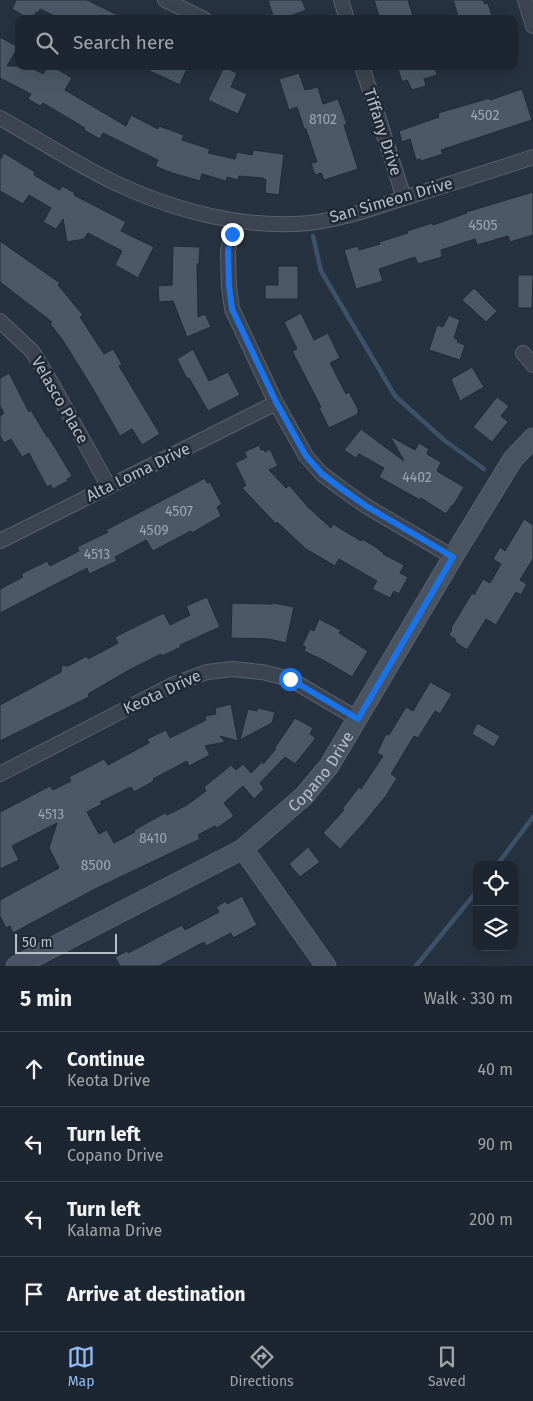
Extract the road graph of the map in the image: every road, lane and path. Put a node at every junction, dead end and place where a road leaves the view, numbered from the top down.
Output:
1 (165, 0) edge
2 (341, 0) edge
3 (525, 0) edge
4 (196, 15) edge
5 (346, 15) edge
6 (533, 26) edge
7 (363, 70) edge
8 (0, 118) edge
9 (533, 157) edge
10 (404, 198) junction
11 (234, 221) junction
12 (0, 321) edge
13 (523, 353) dead end
14 (533, 365) edge
15 (276, 402) junction
16 (533, 438) edge
17 (110, 487) junction
18 (0, 541) edge
19 (453, 557) junction
20 (358, 719) junction
21 (0, 774) edge
22 (243, 849) junction
23 (16, 966) edge
24 (326, 966) edge

1 - 4 street
2 - 5 street
3 - 6 street
7 - 10 street, Tiffany Drive
8 - 11 street, San Simeon Drive
9 - 10 street, San Simeon Drive
10 - 11 street, San Simeon Drive
11 - 15 street
12 - 17 street, Velasco Place
13 - 14 street
15 - 17 street, Alta Loma Drive
15 - 19 street
16 - 19 street, Copano Drive
17 - 18 street, Alta Loma Drive
19 - 20 street, Copano Drive
20 - 21 street, Keota Drive
20 - 22 street, Copano Drive
22 - 23 street, Copano Drive
22 - 24 street

